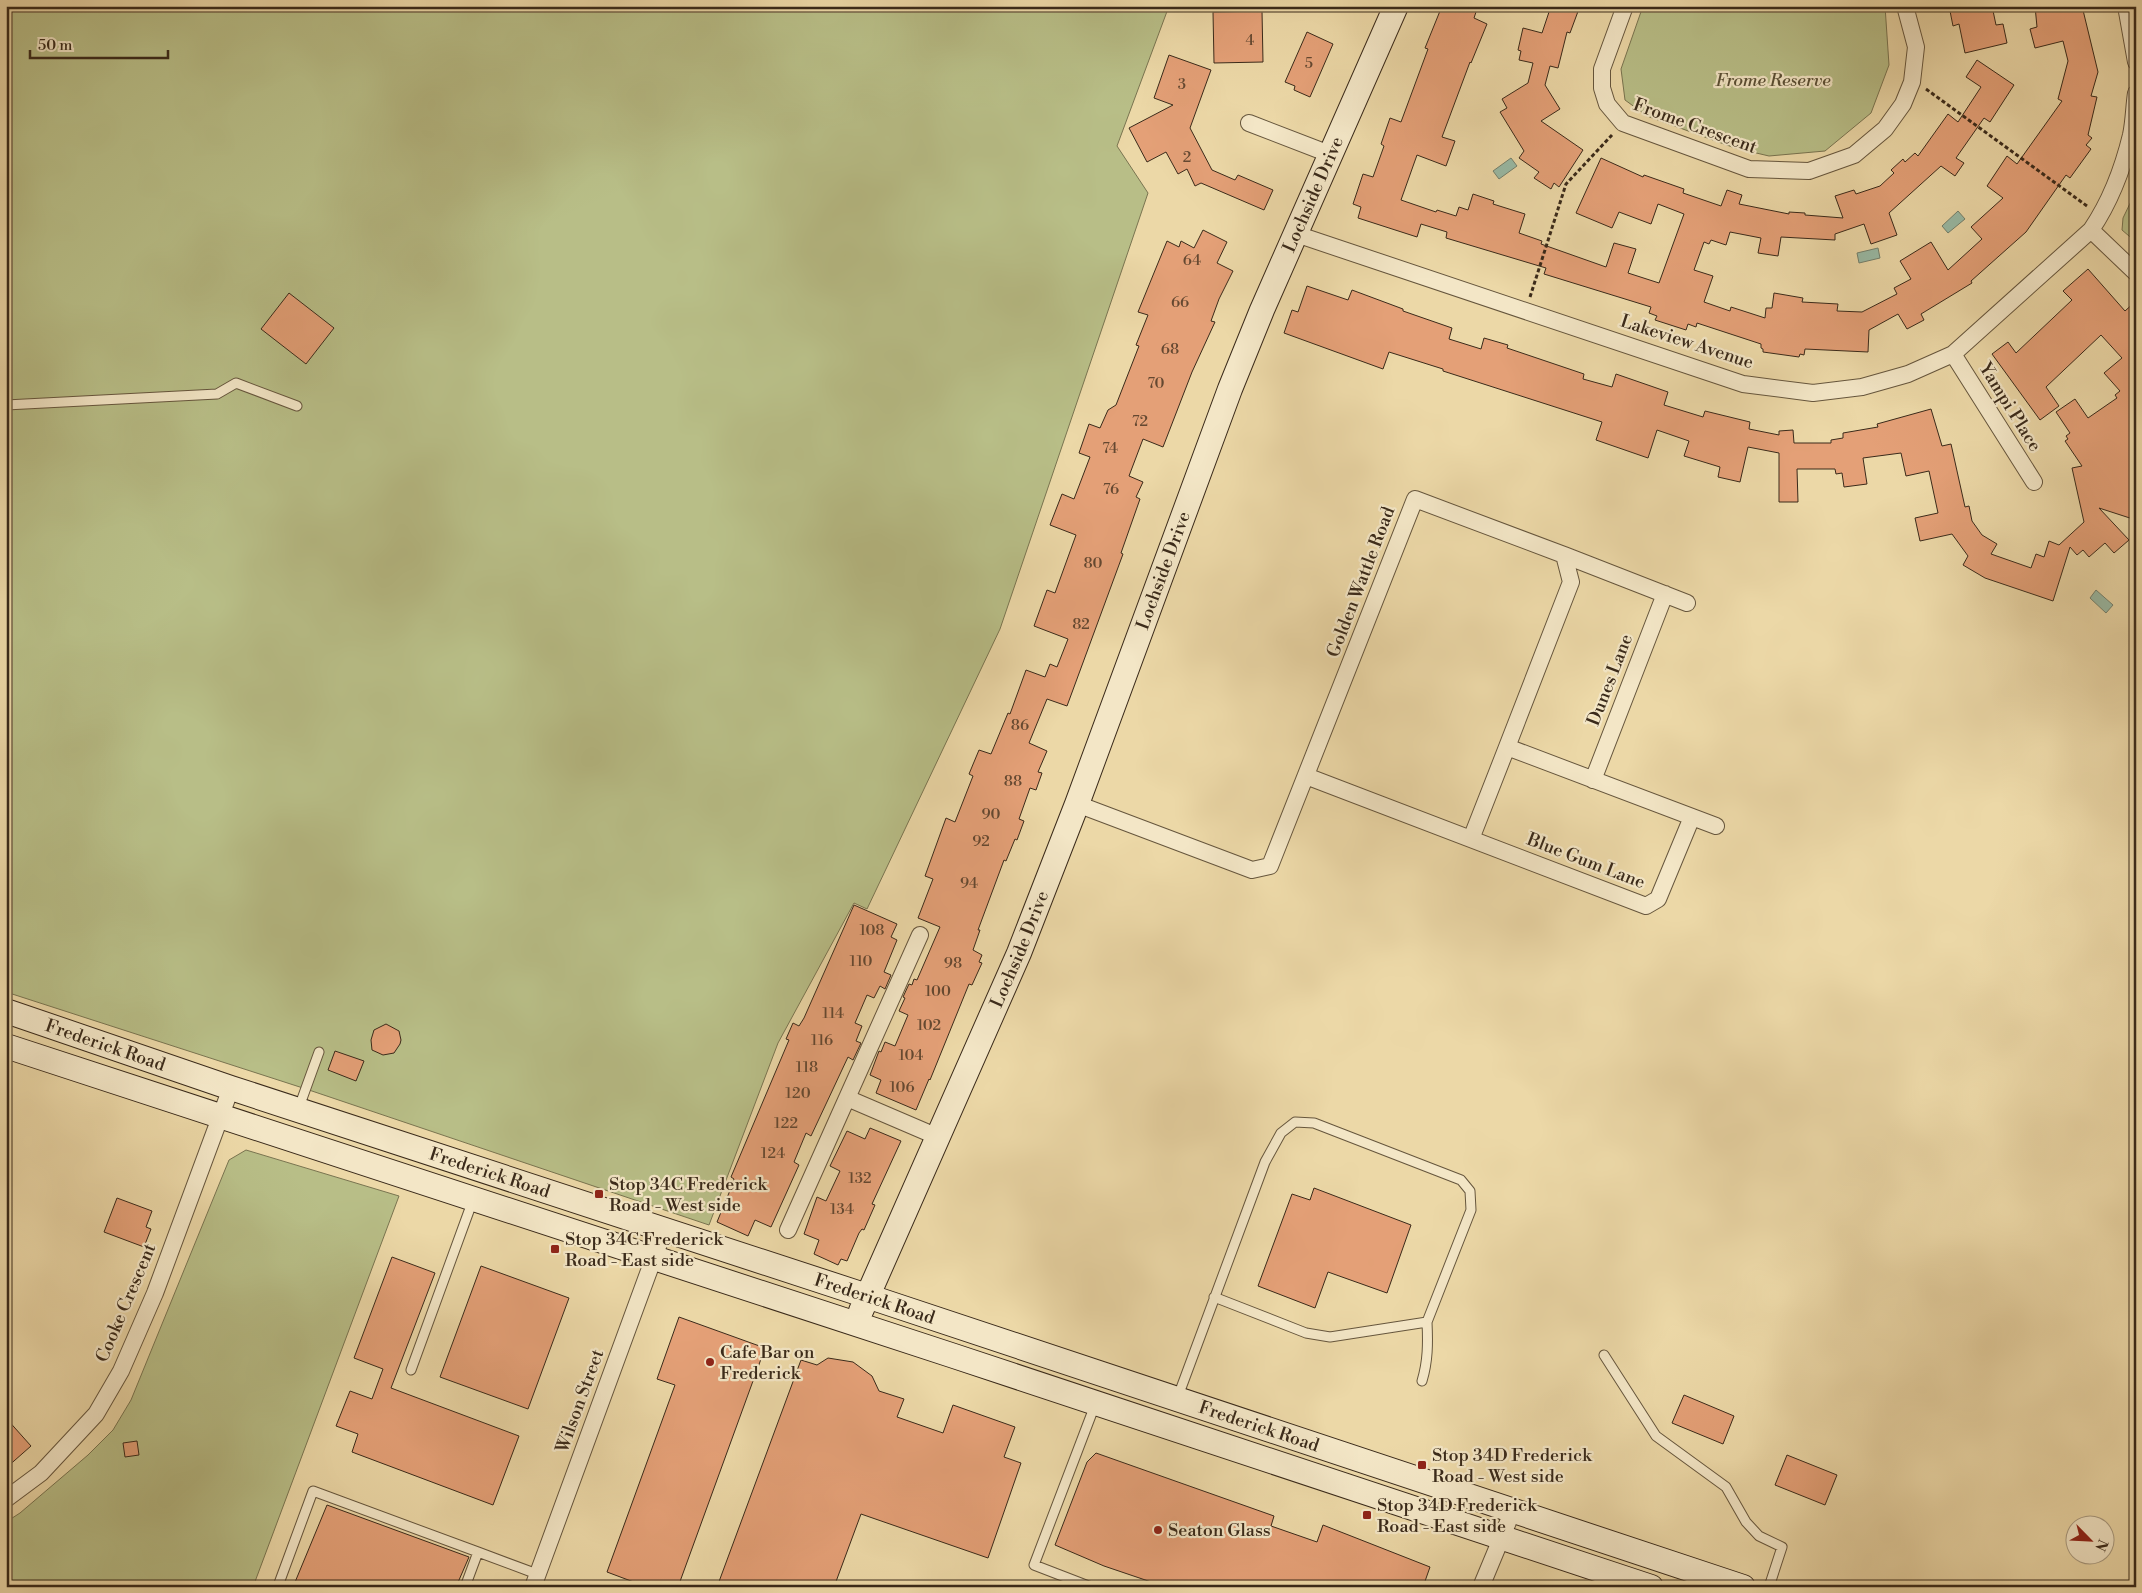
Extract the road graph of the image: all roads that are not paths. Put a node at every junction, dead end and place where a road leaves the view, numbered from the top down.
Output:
1 (1396, 6) edge
2 (1625, 6) edge
3 (1905, 6) edge
4 (2126, 6) edge
5 (2136, 62) edge
6 (2136, 93) edge
7 (1248, 123) dead end
8 (1332, 155) junction
9 (2091, 230) junction
10 (1296, 234) junction
11 (2136, 273) edge
12 (1953, 354) junction
13 (6, 405) edge
14 (297, 406) dead end
15 (2034, 482) dead end
16 (1564, 555) junction
17 (1665, 594) junction
18 (1687, 603) dead end
19 (1507, 747) junction
20 (1306, 776) junction
21 (1593, 780) junction
22 (1077, 804) junction
23 (1692, 817) junction
24 (1716, 826) dead end
25 (1471, 839) junction
26 (920, 935) dead end
27 (6, 1011) edge
28 (6, 1046) edge
29 (319, 1052) dead end
30 (231, 1088) junction
31 (847, 1098) junction
32 (298, 1110) junction
33 (219, 1116) junction
34 (938, 1137) junction
35 (474, 1200) junction
36 (664, 1230) junction
37 (788, 1230) dead end
38 (654, 1259) junction
39 (867, 1296) junction
40 (1214, 1297) junction
41 (1427, 1322) junction
42 (854, 1324) junction
43 (1604, 1355) dead end
44 (411, 1370) dead end
45 (1422, 1381) dead end
46 (1177, 1399) junction
47 (1096, 1403) junction
48 (6, 1499) edge
49 (1513, 1510) junction
50 (1502, 1538) junction
51 (478, 1552) junction
52 (535, 1580) edge
53 (278, 1586) edge
54 (466, 1587) edge
55 (1091, 1587) edge
56 (1481, 1587) edge
57 (1651, 1587) edge
58 (1743, 1587) edge
59 (1769, 1587) edge

1 - 8 main road, Lochside Drive
2 - 3 street, Frome Crescent
4 - 5 street
6 - 9 street, Lakeview Avenue
7 - 8 street
8 - 10 main road, Lochside Drive
9 - 11 street
9 - 12 street, Lakeview Avenue
10 - 12 street, Lakeview Avenue
10 - 22 main road, Lochside Drive
12 - 15 street, Yampi Place
13 - 14 lane
16 - 17 street
16 - 19 street
16 - 20 street, Golden Wattle Road
17 - 18 street
17 - 21 street, Dunes Lane
19 - 21 street
19 - 25 street
20 - 22 street, Golden Wattle Road
20 - 25 street, Blue Gum Lane
21 - 23 street
22 - 34 main road, Lochside Drive
23 - 24 street
23 - 25 street, Blue Gum Lane
26 - 31 street
27 - 30 main road, Frederick Road
28 - 33 main road, Frederick Road
29 - 32 lane
30 - 32 main road, Frederick Road
30 - 33 street, Cooke Crescent
31 - 34 street
31 - 37 street
32 - 36 main road, Frederick Road
33 - 35 main road, Frederick Road
33 - 48 street, Cooke Crescent
34 - 39 main road, Lochside Drive
35 - 38 main road, Frederick Road
35 - 44 lane
36 - 38 street, Wilson Street
36 - 39 main road, Frederick Road
38 - 42 main road, Frederick Road
38 - 52 street, Wilson Street
39 - 42 main road, Lochside Drive
39 - 46 main road, Frederick Road
40 - 41 lane
40 - 41 lane
40 - 46 lane
41 - 45 lane
42 - 47 main road, Frederick Road
43 - 59 lane
46 - 49 main road, Frederick Road
47 - 50 main road, Frederick Road
47 - 55 lane
49 - 50 street
49 - 58 main road, Frederick Road
50 - 56 street
50 - 57 main road, Frederick Road
51 - 52 lane
51 - 53 lane
51 - 54 lane

